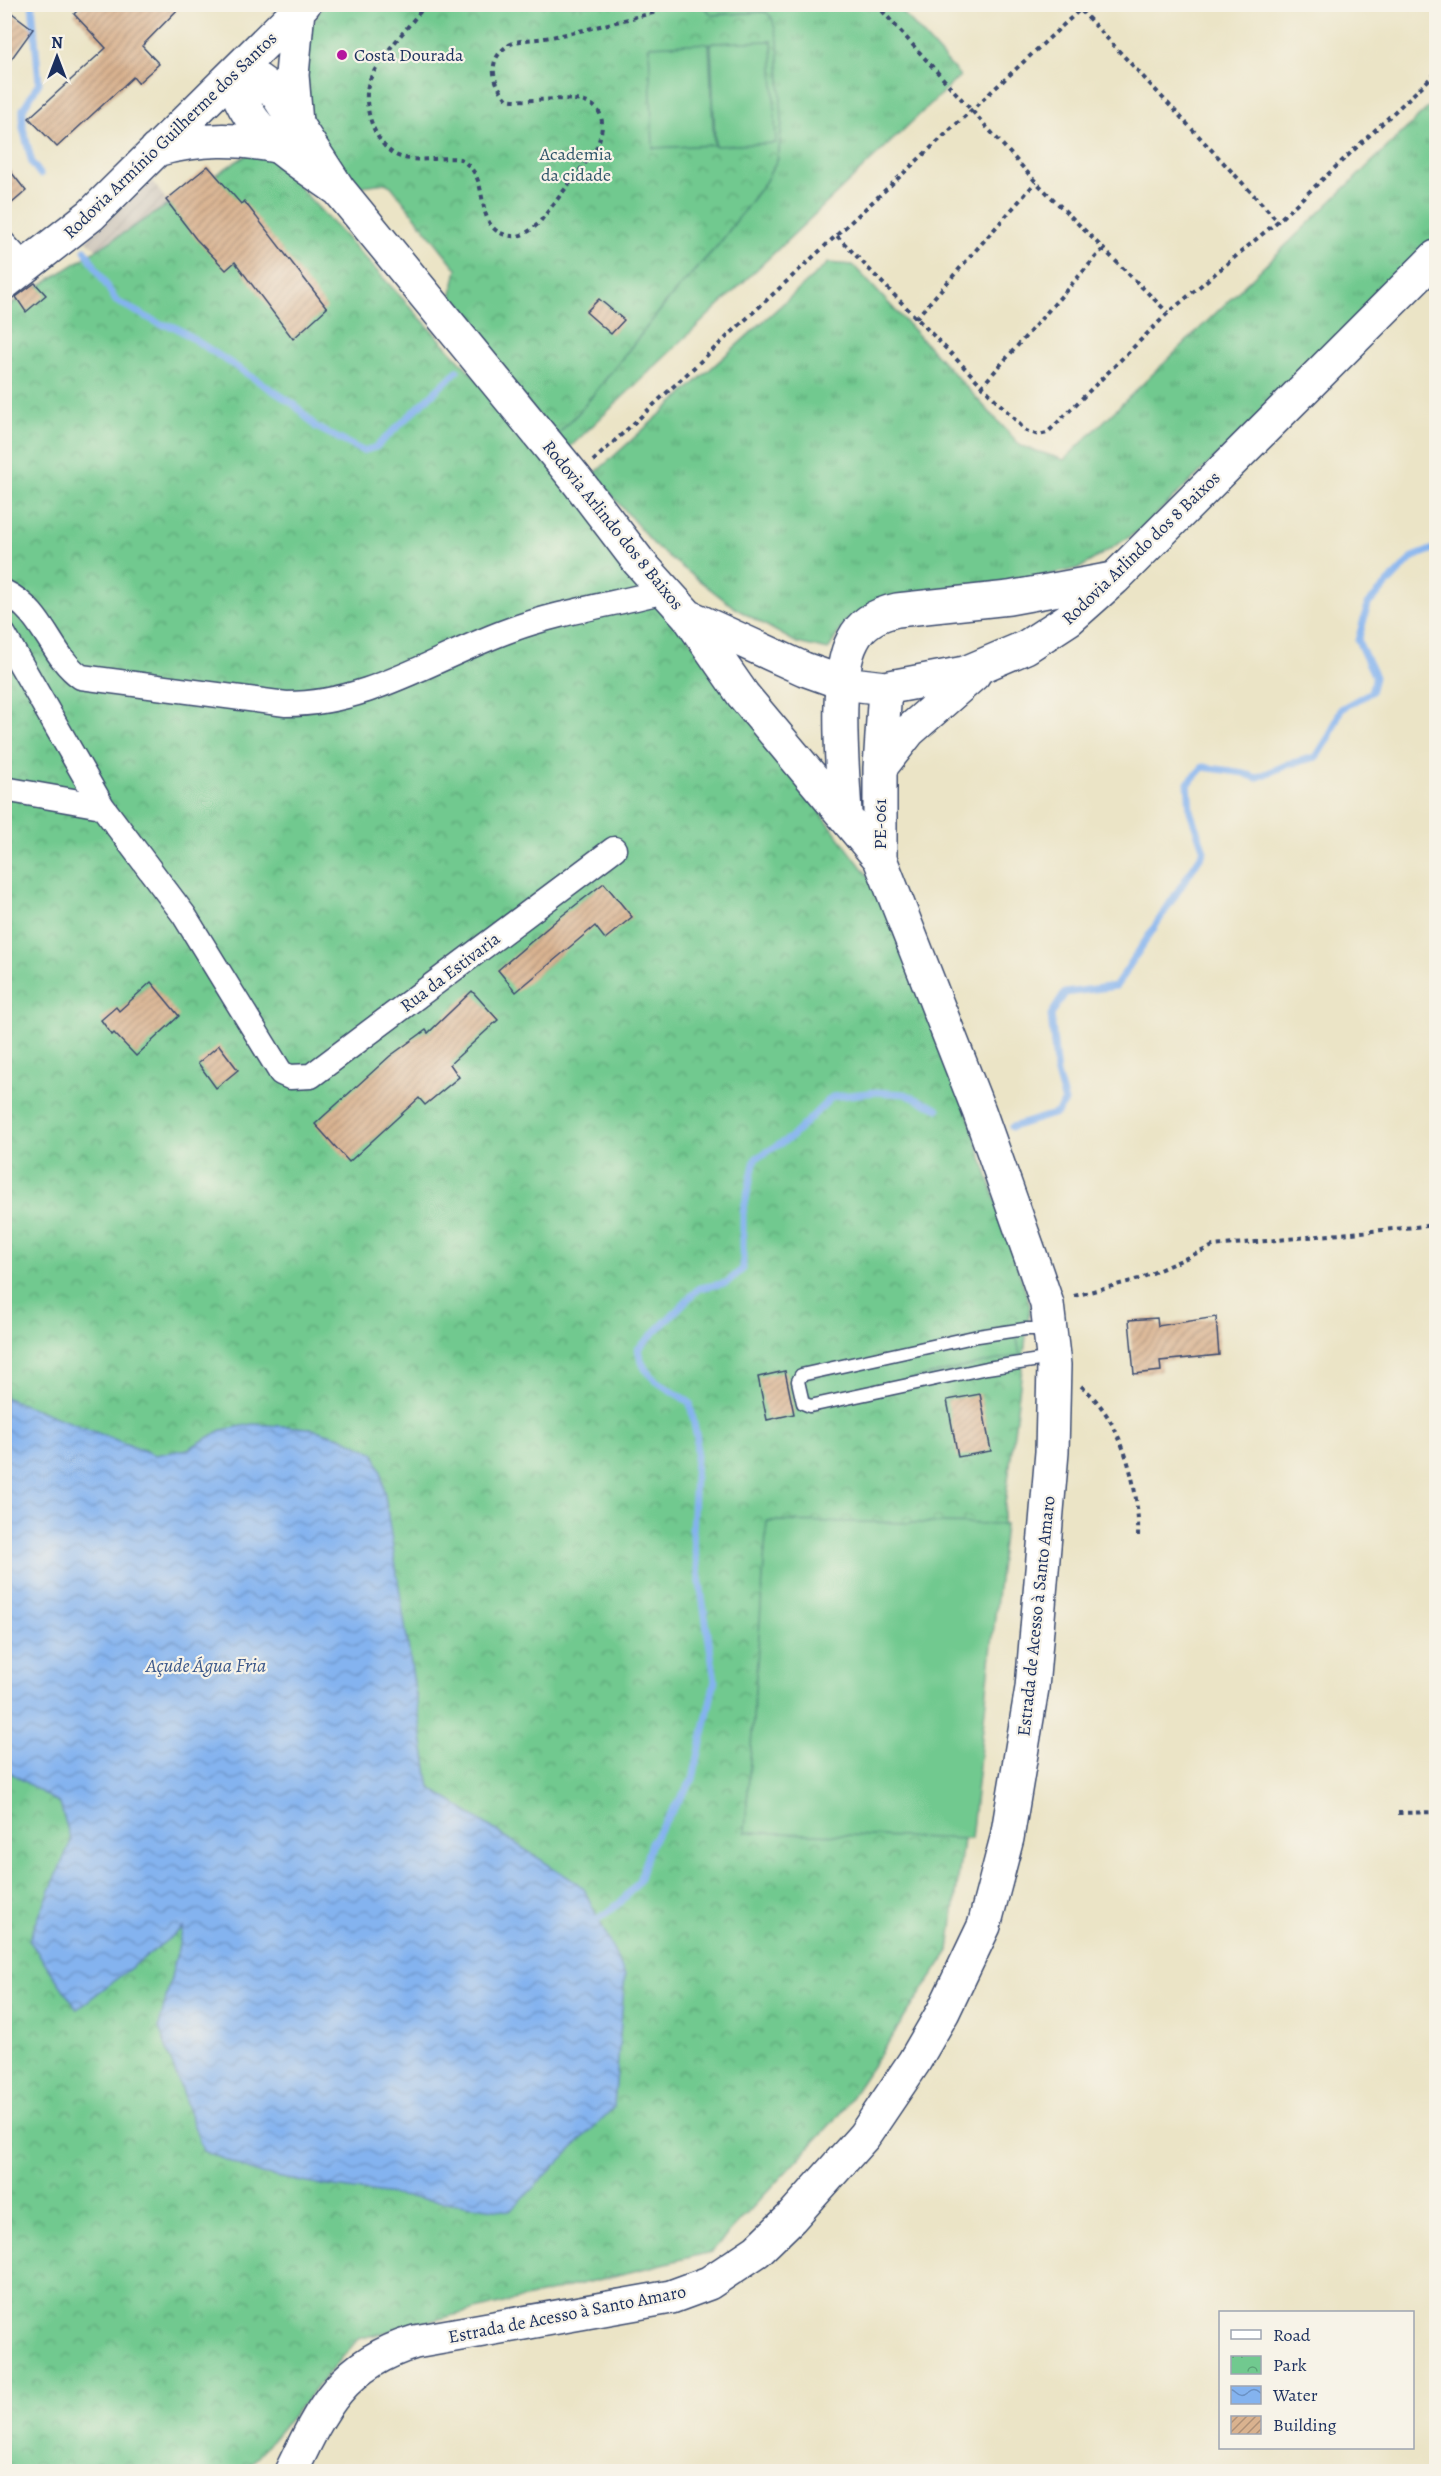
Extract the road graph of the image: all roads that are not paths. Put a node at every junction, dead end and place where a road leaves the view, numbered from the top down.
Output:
1 (298, 6) edge
2 (233, 77) junction
3 (289, 135) junction
4 (154, 151) junction
5 (4, 244) edge
6 (1437, 258) edge
7 (15, 276) edge
8 (1114, 579) junction
9 (665, 591) junction
10 (4, 592) edge
11 (688, 616) junction
12 (4, 635) edge
13 (982, 668) junction
14 (843, 683) junction
15 (885, 688) junction
16 (880, 768) junction
17 (4, 789) edge
18 (102, 806) junction
19 (844, 814) junction
20 (614, 849) dead end
21 (880, 859) junction
22 (1051, 1339) junction
23 (291, 2472) edge

1 - 2 main road, Rodovia Armínio Guilherme dos Santos
1 - 3 main road
2 - 3 main road, Rodovia Arlindo dos 8 Baixos / PE-061
2 - 4 main road, Rodovia Armínio Guilherme dos Santos
3 - 4 main road
3 - 9 main road, Rodovia Arlindo dos 8 Baixos / PE-061
4 - 7 main road, Rodovia Armínio Guilherme dos Santos
5 - 7 street
6 - 8 main road, Rodovia Arlindo dos 8 Baixos
8 - 13 main road, Rodovia Arlindo dos 8 Baixos
8 - 14 main road
9 - 10 street
9 - 11 main road, Rodovia Arlindo dos 8 Baixos / PE-061
11 - 14 main road, Rodovia Arlindo dos 8 Baixos
11 - 19 main road, PE-061
12 - 18 street
13 - 15 main road, Rodovia Arlindo dos 8 Baixos
13 - 16 main road
14 - 15 main road, Rodovia Arlindo dos 8 Baixos
14 - 19 main road
15 - 16 main road, PE-061
16 - 21 main road, PE-061 / PE-061
17 - 18 street
18 - 20 street, Rua da Estivaria
19 - 21 main road, PE-061 / PE-061
21 - 22 main road, Estrada de Acesso à Santo Amaro / PE-061
22 - 22 lane
22 - 23 main road, Estrada de Acesso à Santo Amaro

